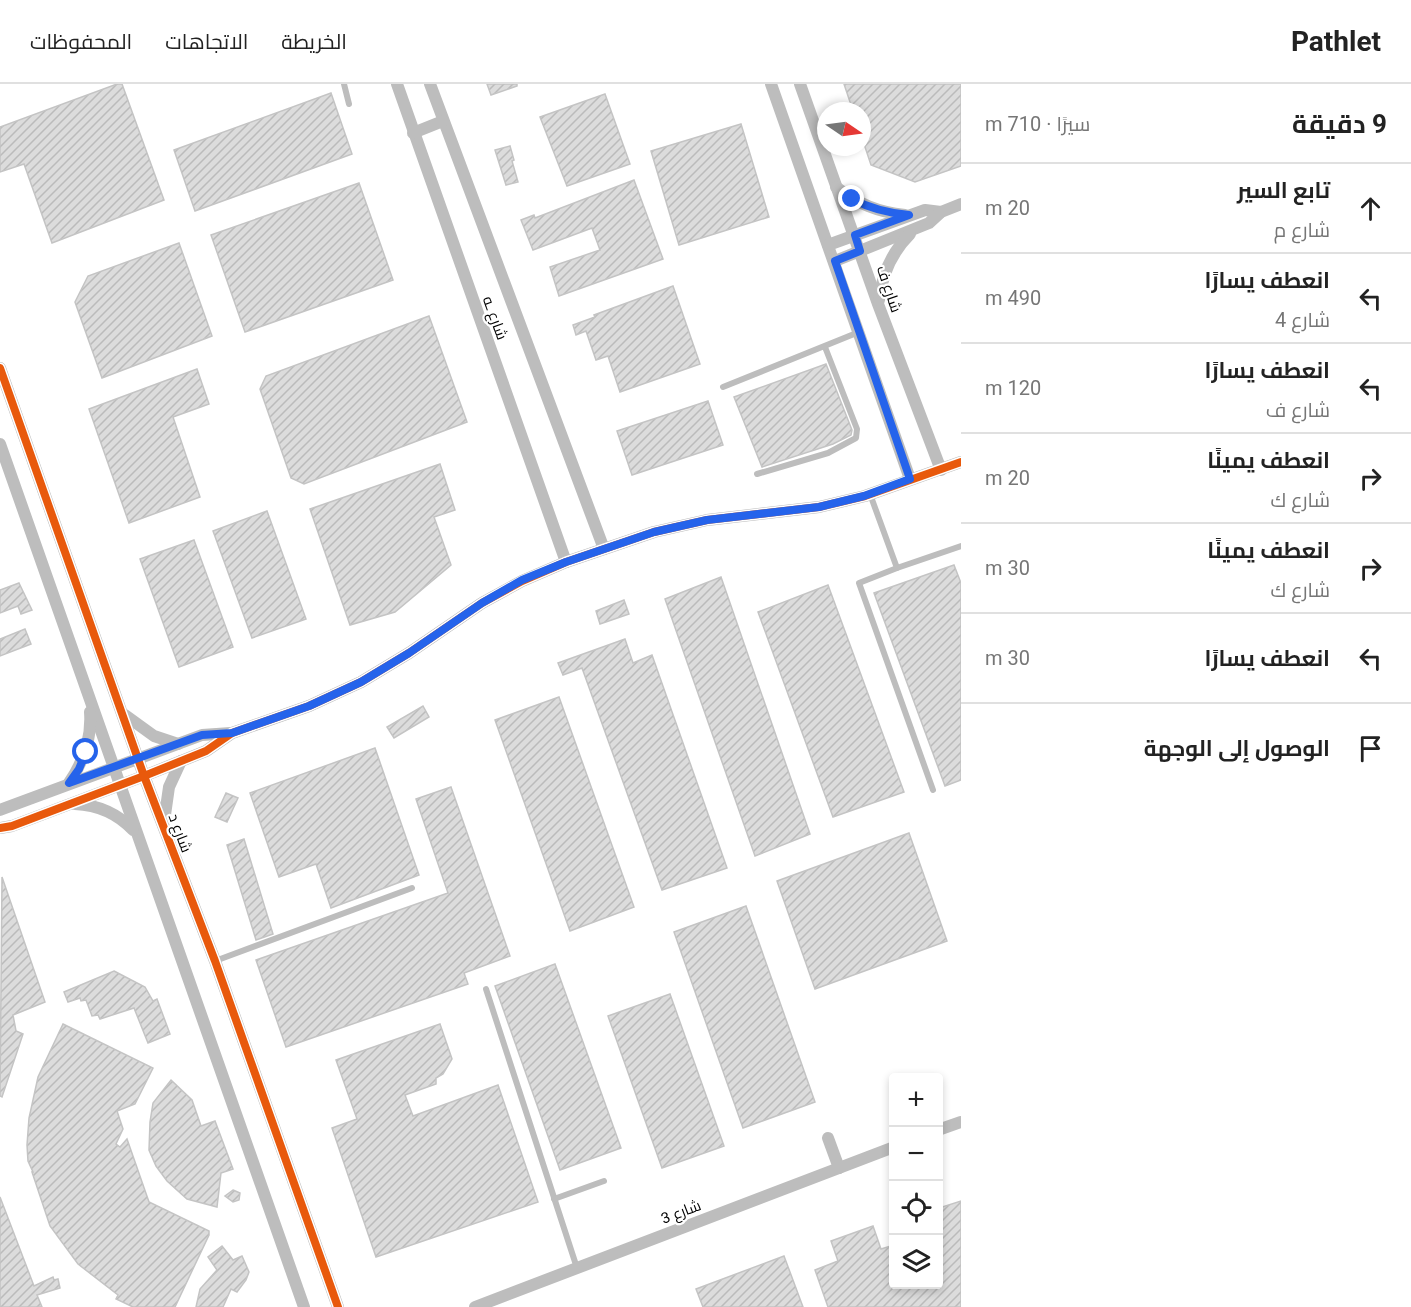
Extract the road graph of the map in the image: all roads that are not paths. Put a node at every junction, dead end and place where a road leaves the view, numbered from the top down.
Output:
1 (344, 84) edge
2 (397, 84) edge
3 (430, 84) edge
4 (771, 84) edge
5 (800, 84) edge
6 (349, 104) dead end
7 (443, 121) junction
8 (413, 133) junction
9 (836, 187) junction
10 (961, 204) edge
11 (941, 212) junction
12 (909, 215) junction
13 (915, 229) junction
14 (855, 235) junction
15 (828, 245) junction
16 (860, 251) junction
17 (835, 261) junction
18 (878, 304) junction
19 (860, 332) junction
20 (825, 347) junction
21 (0, 368) edge
22 (723, 387) dead end
23 (0, 444) edge
24 (961, 462) edge
25 (940, 470) junction
26 (757, 474) dead end
27 (910, 479) junction
28 (870, 494) junction
29 (961, 546) edge
30 (604, 549) junction
31 (566, 562) junction
32 (897, 568) junction
33 (90, 702) junction
34 (123, 714) junction
35 (232, 733) junction
36 (178, 744) junction
37 (138, 758) junction
38 (181, 761) junction
39 (113, 767) junction
40 (144, 776) junction
41 (69, 783) junction
42 (119, 786) junction
43 (933, 790) dead end
44 (70, 804) junction
45 (0, 810) edge
46 (0, 828) edge
47 (164, 829) junction
48 (136, 833) junction
49 (412, 888) dead end
50 (215, 961) junction
51 (486, 989) dead end
52 (961, 1122) edge
53 (943, 1129) edge
54 (828, 1138) dead end
55 (889, 1150) edge
56 (839, 1168) junction
57 (604, 1181) dead end
58 (554, 1198) junction
59 (577, 1268) junction
60 (477, 1306) edge
61 (304, 1307) edge
62 (338, 1307) edge
63 (465, 1307) edge

1 - 6 lane
2 - 8 street, شارع ـه
3 - 7 street, شارع ـه
4 - 15 street
5 - 9 street, شارع ف
7 - 8 street
7 - 30 street, شارع ـه
8 - 31 street, شارع ـه
9 - 12 street
9 - 14 street, شارع ف
10 - 11 street
11 - 12 street
11 - 13 street
12 - 14 street
13 - 16 street
13 - 18 street
14 - 15 street
14 - 16 street, شارع ف
15 - 17 street
16 - 17 street
16 - 18 street, شارع ف
17 - 19 street
18 - 25 street, شارع ف
19 - 20 lane
19 - 27 street
20 - 22 lane
20 - 26 lane
21 - 34 street, شارع د
23 - 33 street
24 - 25 street
25 - 27 street
27 - 28 street
28 - 30 street
28 - 32 lane
29 - 32 lane
30 - 31 street
31 - 35 street
32 - 43 lane
33 - 39 street
33 - 41 street
34 - 36 street
34 - 37 street, شارع د
35 - 36 street
35 - 38 street
36 - 37 street
37 - 39 street
37 - 40 street, شارع د
38 - 40 street
38 - 47 street
39 - 41 street
39 - 42 street
40 - 42 street
40 - 47 street, شارع د
41 - 45 street
42 - 44 street
42 - 48 street
44 - 46 street
44 - 48 street
47 - 50 street, شارع د
48 - 61 street
49 - 50 lane
50 - 62 street, شارع د
51 - 58 lane
52 - 53 street
54 - 56 street
55 - 56 street, شارع 3
56 - 59 street, شارع 3
57 - 58 lane
58 - 59 lane
59 - 60 street, شارع 3
60 - 63 street, شارع 3

